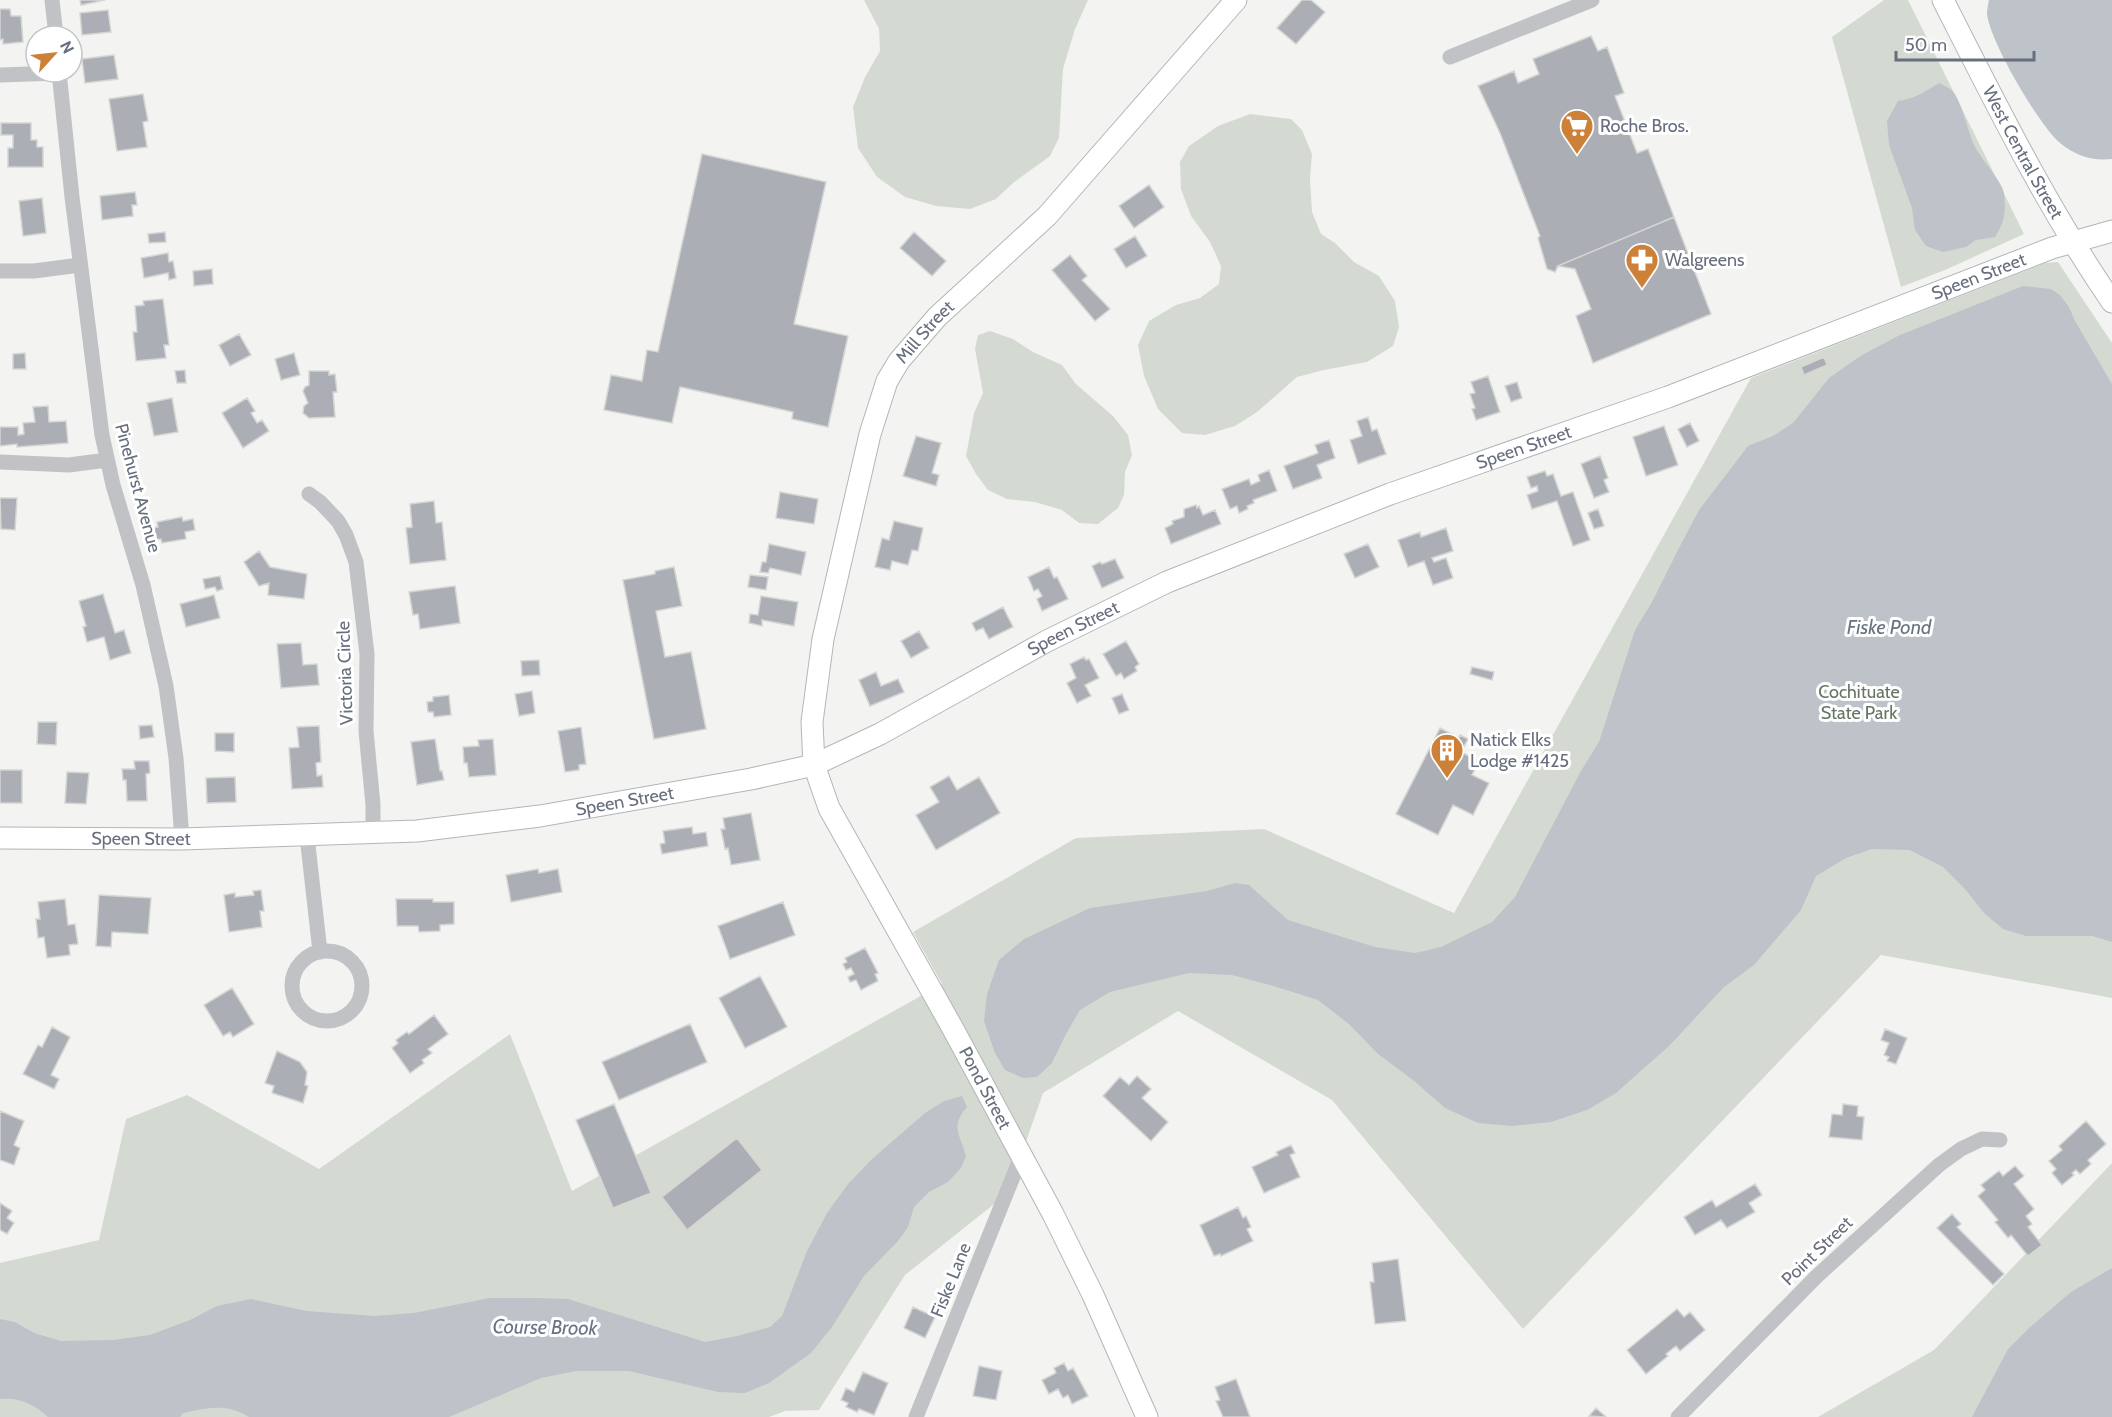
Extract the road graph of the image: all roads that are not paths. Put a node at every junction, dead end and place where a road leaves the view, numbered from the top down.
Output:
1 (52, 0) edge
2 (1236, 0) edge
3 (1592, 0) edge
4 (1943, 0) edge
5 (55, 24) edge
6 (1450, 57) dead end
7 (24, 74) edge
8 (0, 75) edge
9 (60, 84) edge
10 (2112, 231) edge
11 (2072, 242) junction
12 (80, 266) junction
13 (0, 271) edge
14 (2112, 302) edge
15 (107, 460) junction
16 (0, 462) edge
17 (309, 494) dead end
18 (814, 765) junction
19 (373, 832) junction
20 (307, 836) junction
21 (0, 838) edge
22 (182, 839) junction
23 (320, 952) junction
24 (2000, 1140) dead end
25 (1021, 1157) junction
26 (916, 1417) edge
27 (1147, 1417) edge
28 (1678, 1417) edge

1 - 5 street
2 - 18 street, Mill Street
3 - 6 street
4 - 11 street, West Central Street
7 - 8 street
9 - 12 street, Pinehurst Avenue
10 - 11 street, Speen Street
11 - 14 street, West Central Street
11 - 18 street, Speen Street
12 - 13 street
12 - 15 street, Pinehurst Avenue
15 - 16 street
15 - 22 street, Pinehurst Avenue
17 - 19 street, Victoria Circle
18 - 19 street, Speen Street
18 - 25 street, Pond Street
19 - 20 street, Speen Street
20 - 22 street, Speen Street
20 - 23 street
21 - 22 street, Speen Street
23 - 23 street
24 - 28 street, Point Street
25 - 26 street, Fiske Lane
25 - 27 street, Pond Street

